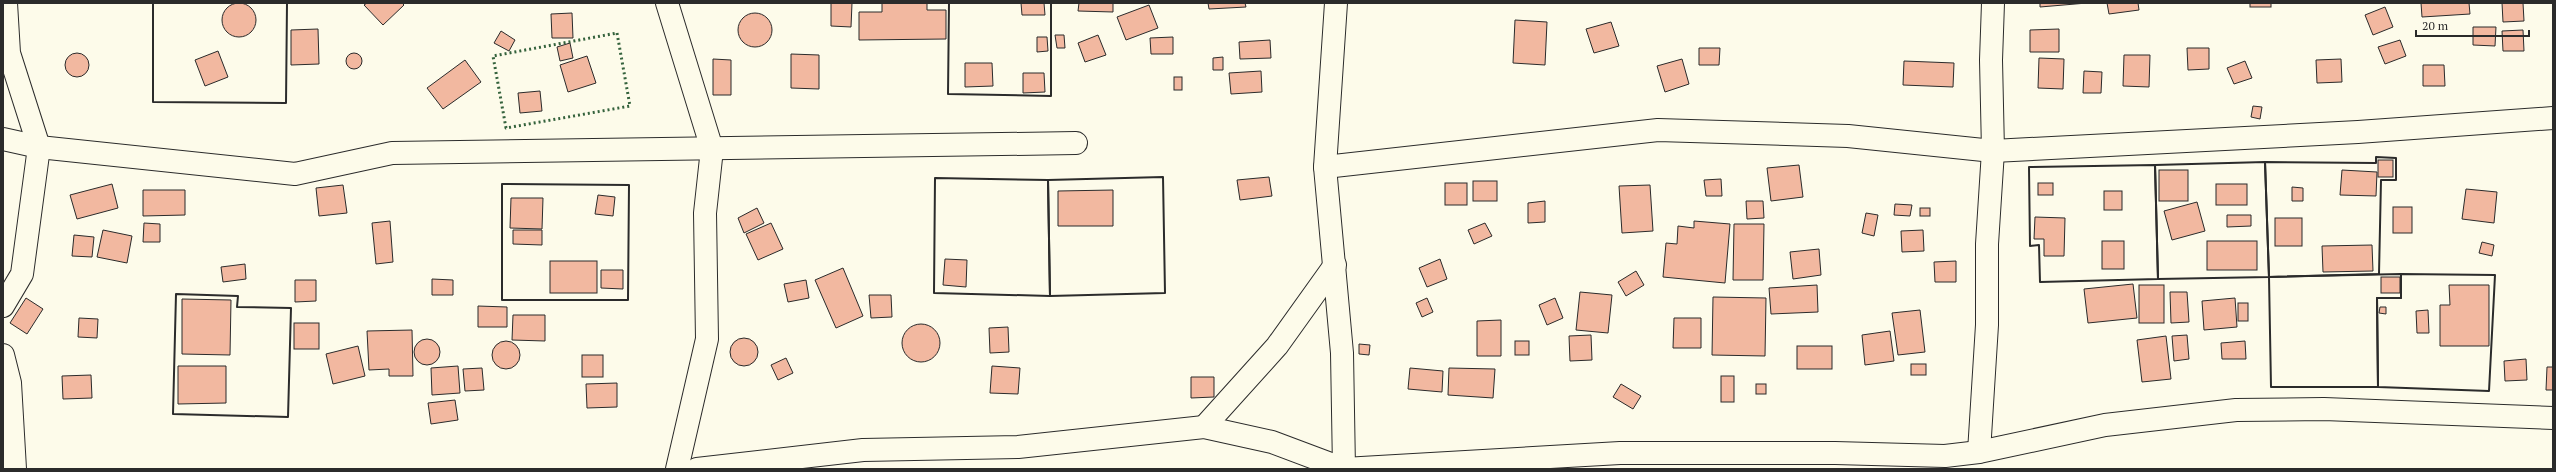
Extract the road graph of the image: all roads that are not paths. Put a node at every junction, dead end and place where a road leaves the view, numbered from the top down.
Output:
1 (6, 3) edge
2 (666, 3) edge
3 (1336, 3) edge
4 (1993, 3) edge
5 (2553, 118) edge
6 (3, 139) edge
7 (1076, 143) dead end
8 (39, 147) junction
9 (712, 148) junction
10 (1993, 151) junction
11 (1325, 167) junction
12 (1336, 266) junction
13 (3, 306) edge
14 (3, 355) edge
15 (2553, 418) edge
16 (1204, 427) junction
17 (1979, 452) junction
18 (1947, 463) edge
19 (15, 469) edge
20 (677, 469) edge
21 (697, 469) edge
22 (1344, 469) edge

1 - 8 street
2 - 9 street
3 - 11 street
4 - 10 street
5 - 10 street
6 - 8 street
7 - 9 street
8 - 9 street
8 - 13 street
9 - 20 street
10 - 11 street
10 - 17 street
11 - 12 street
12 - 16 street
12 - 22 street
14 - 19 street
15 - 17 street
16 - 21 street
16 - 22 street
17 - 18 street
18 - 22 street

